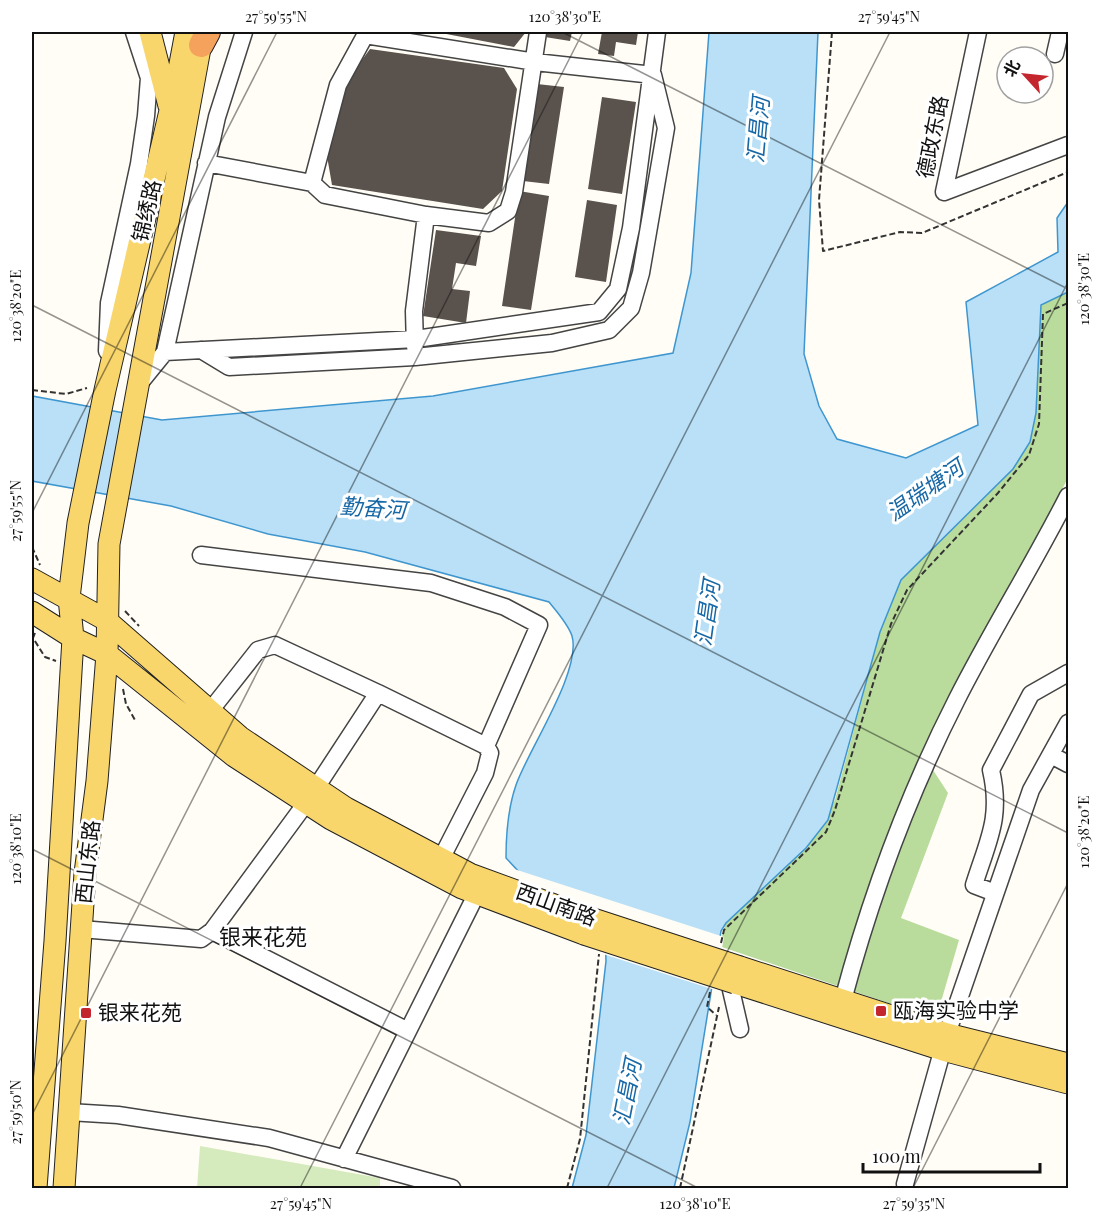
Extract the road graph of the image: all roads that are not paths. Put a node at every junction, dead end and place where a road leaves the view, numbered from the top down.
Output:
1 (134, 32) edge
2 (150, 32) edge
3 (244, 32) edge
4 (538, 32) edge
5 (657, 32) edge
6 (978, 32) edge
7 (1060, 32) edge
8 (366, 33) edge
9 (200, 35) edge
10 (1055, 54) dead end
11 (535, 62) junction
12 (653, 75) junction
13 (170, 110) junction
14 (1068, 145) edge
15 (206, 163) junction
16 (312, 183) junction
17 (426, 215) junction
18 (416, 339) junction
19 (201, 350) junction
20 (165, 352) junction
21 (415, 357) junction
22 (136, 387) junction
23 (96, 389) junction
24 (1068, 496) edge
25 (201, 555) dead end
26 (32, 579) edge
27 (69, 598) junction
28 (32, 612) edge
29 (106, 620) junction
30 (73, 638) junction
31 (107, 654) junction
32 (1068, 673) edge
33 (378, 693) junction
34 (210, 711) junction
35 (1068, 723) edge
36 (486, 746) junction
37 (1051, 755) junction
38 (1068, 764) edge
39 (311, 796) junction
40 (441, 859) junction
41 (480, 886) junction
42 (995, 893) junction
43 (81, 929) junction
44 (213, 931) junction
45 (735, 980) junction
46 (843, 1000) junction
47 (740, 1029) dead end
48 (408, 1031) junction
49 (945, 1042) junction
50 (1068, 1064) edge
51 (1068, 1083) edge
52 (69, 1112) junction
53 (344, 1159) junction
54 (906, 1184) dead end
55 (36, 1188) edge
56 (64, 1188) edge
57 (452, 1188) edge

1 - 23 street
2 - 13 main road
3 - 15 street
4 - 11 street
5 - 12 street
6 - 14 street, 德政东路
7 - 10 street
8 - 11 street
8 - 16 street
9 - 13 main road, 锦绣路
9 - 22 main road, 锦绣路
11 - 12 street
11 - 17 street
12 - 18 street
12 - 21 street
13 - 23 main road, 锦绣路
15 - 16 street
15 - 20 street
16 - 17 street
17 - 18 street
18 - 19 street
18 - 21 street
19 - 20 street
19 - 21 street
20 - 22 street
22 - 29 main road, 锦绣路
23 - 27 main road, 锦绣路
24 - 46 street
25 - 36 street
26 - 27 main road
27 - 29 main road
27 - 30 main road
28 - 30 main road
29 - 31 main road, 西山东路
29 - 34 main road, 西山南路
30 - 31 main road, 西山南路
30 - 55 main road, 西山东路
31 - 39 main road, 西山南路
31 - 43 main road, 西山东路
32 - 42 street
33 - 34 street
33 - 36 street
33 - 39 street
34 - 39 main road, 西山南路
35 - 37 street
36 - 40 street
37 - 38 street
37 - 42 street
39 - 40 main road, 西山南路
39 - 41 main road, 西山南路
39 - 44 street
40 - 41 main road, 西山南路
41 - 45 main road, 西山南路, bridge
41 - 48 street
42 - 49 street
43 - 44 street
43 - 52 main road, 西山东路
44 - 48 street
45 - 46 main road, 西山南路
45 - 47 street
45 - 49 main road, 西山南路
46 - 49 main road, 西山南路
48 - 53 street
49 - 50 main road, 西山南路
49 - 51 main road, 西山南路
49 - 54 street
52 - 53 street
52 - 56 main road, 西山东路
53 - 57 street

